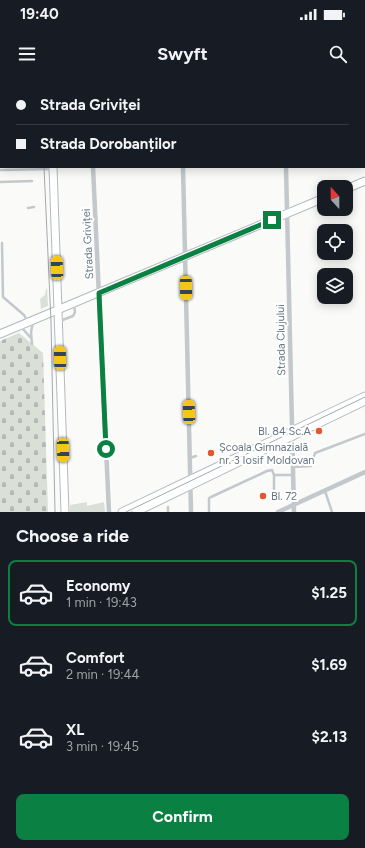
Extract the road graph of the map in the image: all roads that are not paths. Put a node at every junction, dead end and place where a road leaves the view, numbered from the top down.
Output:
1 (53, 168) edge
2 (93, 168) edge
3 (183, 168) edge
4 (286, 168) edge
5 (1, 169) edge
6 (32, 180) dead end
7 (365, 181) edge
8 (0, 182) edge
9 (353, 186) edge
10 (317, 201) edge
11 (34, 207) dead end
12 (28, 208) dead end
13 (287, 214) junction
14 (2, 243) dead end
15 (185, 257) junction
16 (99, 293) junction
17 (74, 303) junction
18 (59, 309) junction
19 (31, 321) junction
20 (59, 321) junction
21 (20, 325) junction
22 (0, 334) edge
23 (32, 338) junction
24 (32, 344) dead end
25 (365, 396) edge
26 (365, 401) edge
27 (292, 434) junction
28 (365, 434) edge
29 (196, 456) dead end
30 (190, 458) junction
31 (292, 467) junction
32 (365, 472) edge
33 (274, 475) junction
34 (293, 475) junction
35 (191, 481) junction
36 (274, 489) dead end
37 (325, 491) junction
38 (294, 505) junction
39 (168, 507) dead end
40 (65, 512) edge
41 (109, 512) edge
42 (122, 512) edge
43 (136, 512) edge
44 (168, 512) edge
45 (191, 512) edge
46 (209, 512) edge
47 (278, 512) edge
48 (294, 512) edge
49 (332, 512) edge

1 - 5 lane
1 - 18 main road
2 - 16 street, Strada Griviței
3 - 15 street
4 - 13 street, Strada Clujului
6 - 8 lane
7 - 9 main road
10 - 13 main road
11 - 12 lane
13 - 15 main road
13 - 27 street, Strada Clujului
14 - 19 lane
15 - 16 main road
15 - 30 street
16 - 17 main road
16 - 41 street, Strada Griviței
17 - 18 main road
17 - 20 lane
18 - 19 main road
18 - 20 main road
19 - 21 main road
19 - 23 lane
20 - 40 main road
21 - 22 main road
21 - 23 lane
23 - 24 lane
25 - 27 main road
26 - 27 main road
27 - 31 street, Strada Clujului
27 - 35 main road
28 - 31 lane
29 - 30 lane
30 - 35 street
31 - 34 street, Strada Clujului
32 - 37 street
33 - 34 lane
33 - 36 lane
33 - 46 lane
34 - 38 street, Strada Clujului
35 - 42 main road
35 - 43 main road
35 - 45 street
37 - 38 street
37 - 49 lane
38 - 47 street
38 - 48 street, Strada Clujului
39 - 44 lane

